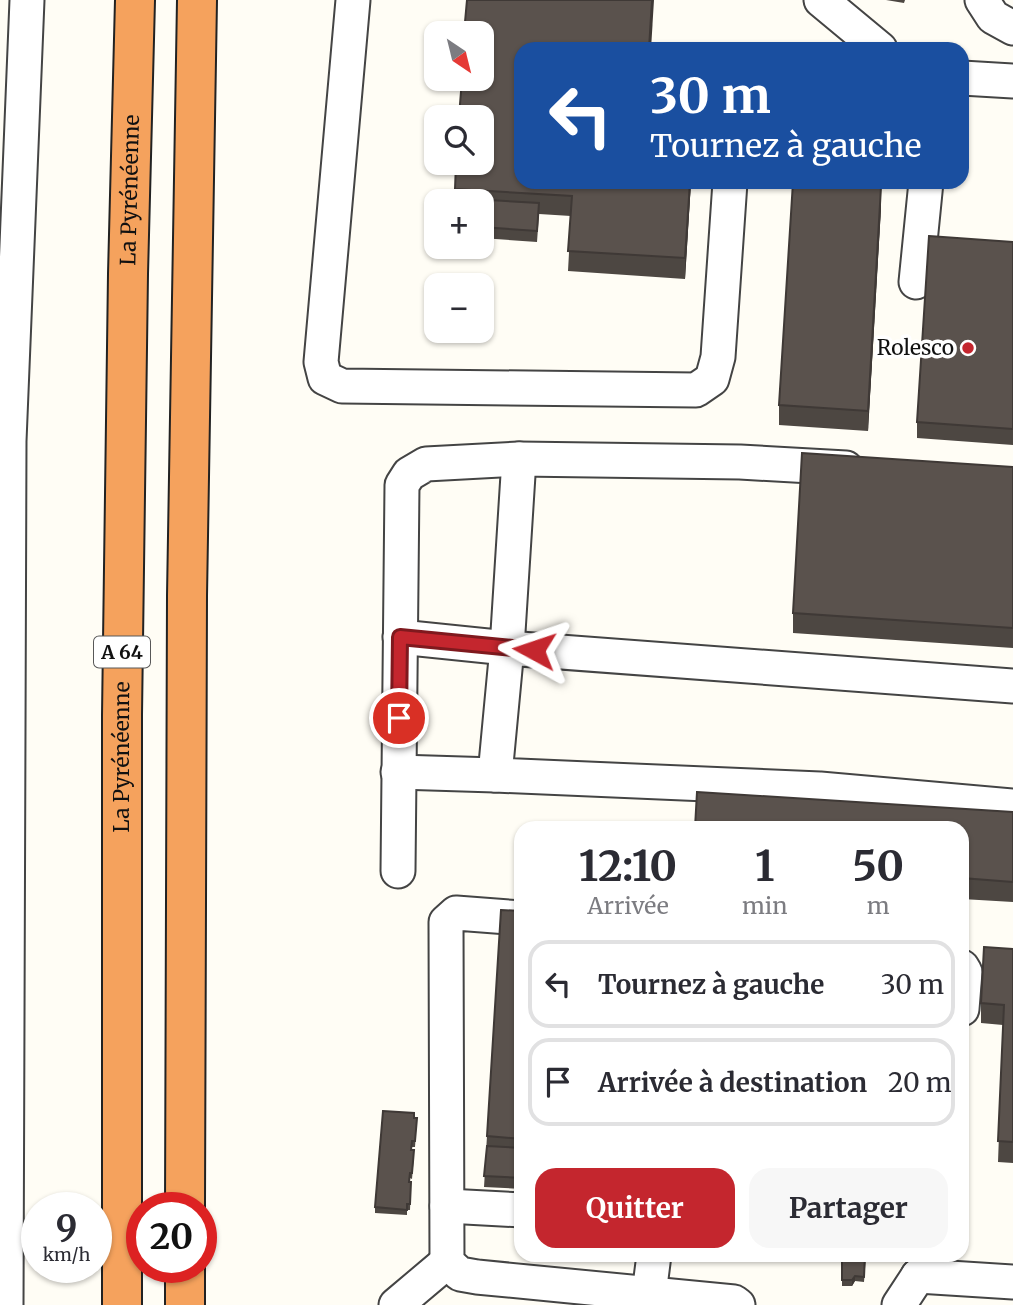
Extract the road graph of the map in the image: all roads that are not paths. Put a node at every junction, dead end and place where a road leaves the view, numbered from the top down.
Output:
1 (27, 0) edge
2 (135, 0) edge
3 (197, 0) edge
4 (353, 0) edge
5 (821, 0) edge
6 (982, 0) edge
7 (1013, 28) edge
8 (872, 42) edge
9 (969, 78) edge
10 (1013, 81) edge
11 (730, 189) edge
12 (925, 189) edge
13 (916, 282) dead end
14 (519, 458) junction
15 (876, 470) edge
16 (400, 637) junction
17 (507, 648) junction
18 (1013, 687) edge
19 (398, 772) junction
20 (495, 775) junction
21 (1013, 806) edge
22 (398, 871) dead end
23 (4, 910) edge
24 (514, 918) edge
25 (4, 982) edge
26 (185, 1192) edge
27 (447, 1206) junction
28 (514, 1210) edge
29 (447, 1262) junction
30 (653, 1262) edge
31 (929, 1266) edge
32 (3, 1269) edge
33 (1013, 1282) edge
34 (185, 1283) edge
35 (649, 1294) junction
36 (6, 1305) edge
37 (122, 1305) edge
38 (185, 1305) edge
39 (396, 1305) edge
40 (738, 1305) edge
41 (899, 1305) edge

1 - 23 street
2 - 37 highway, La Pyrénéenne / A 64
3 - 26 highway
4 - 11 street
5 - 8 street
6 - 7 street
9 - 10 street
12 - 13 street
14 - 15 street
14 - 16 street
14 - 17 street
16 - 17 street
16 - 19 street
17 - 18 street
17 - 20 street
19 - 20 street
19 - 22 street
20 - 21 street
23 - 25 street
24 - 27 street
25 - 32 street
27 - 28 street
27 - 29 street
29 - 35 street
29 - 39 street
30 - 35 street
31 - 33 street
31 - 41 street
32 - 36 street
34 - 38 highway
35 - 40 street

